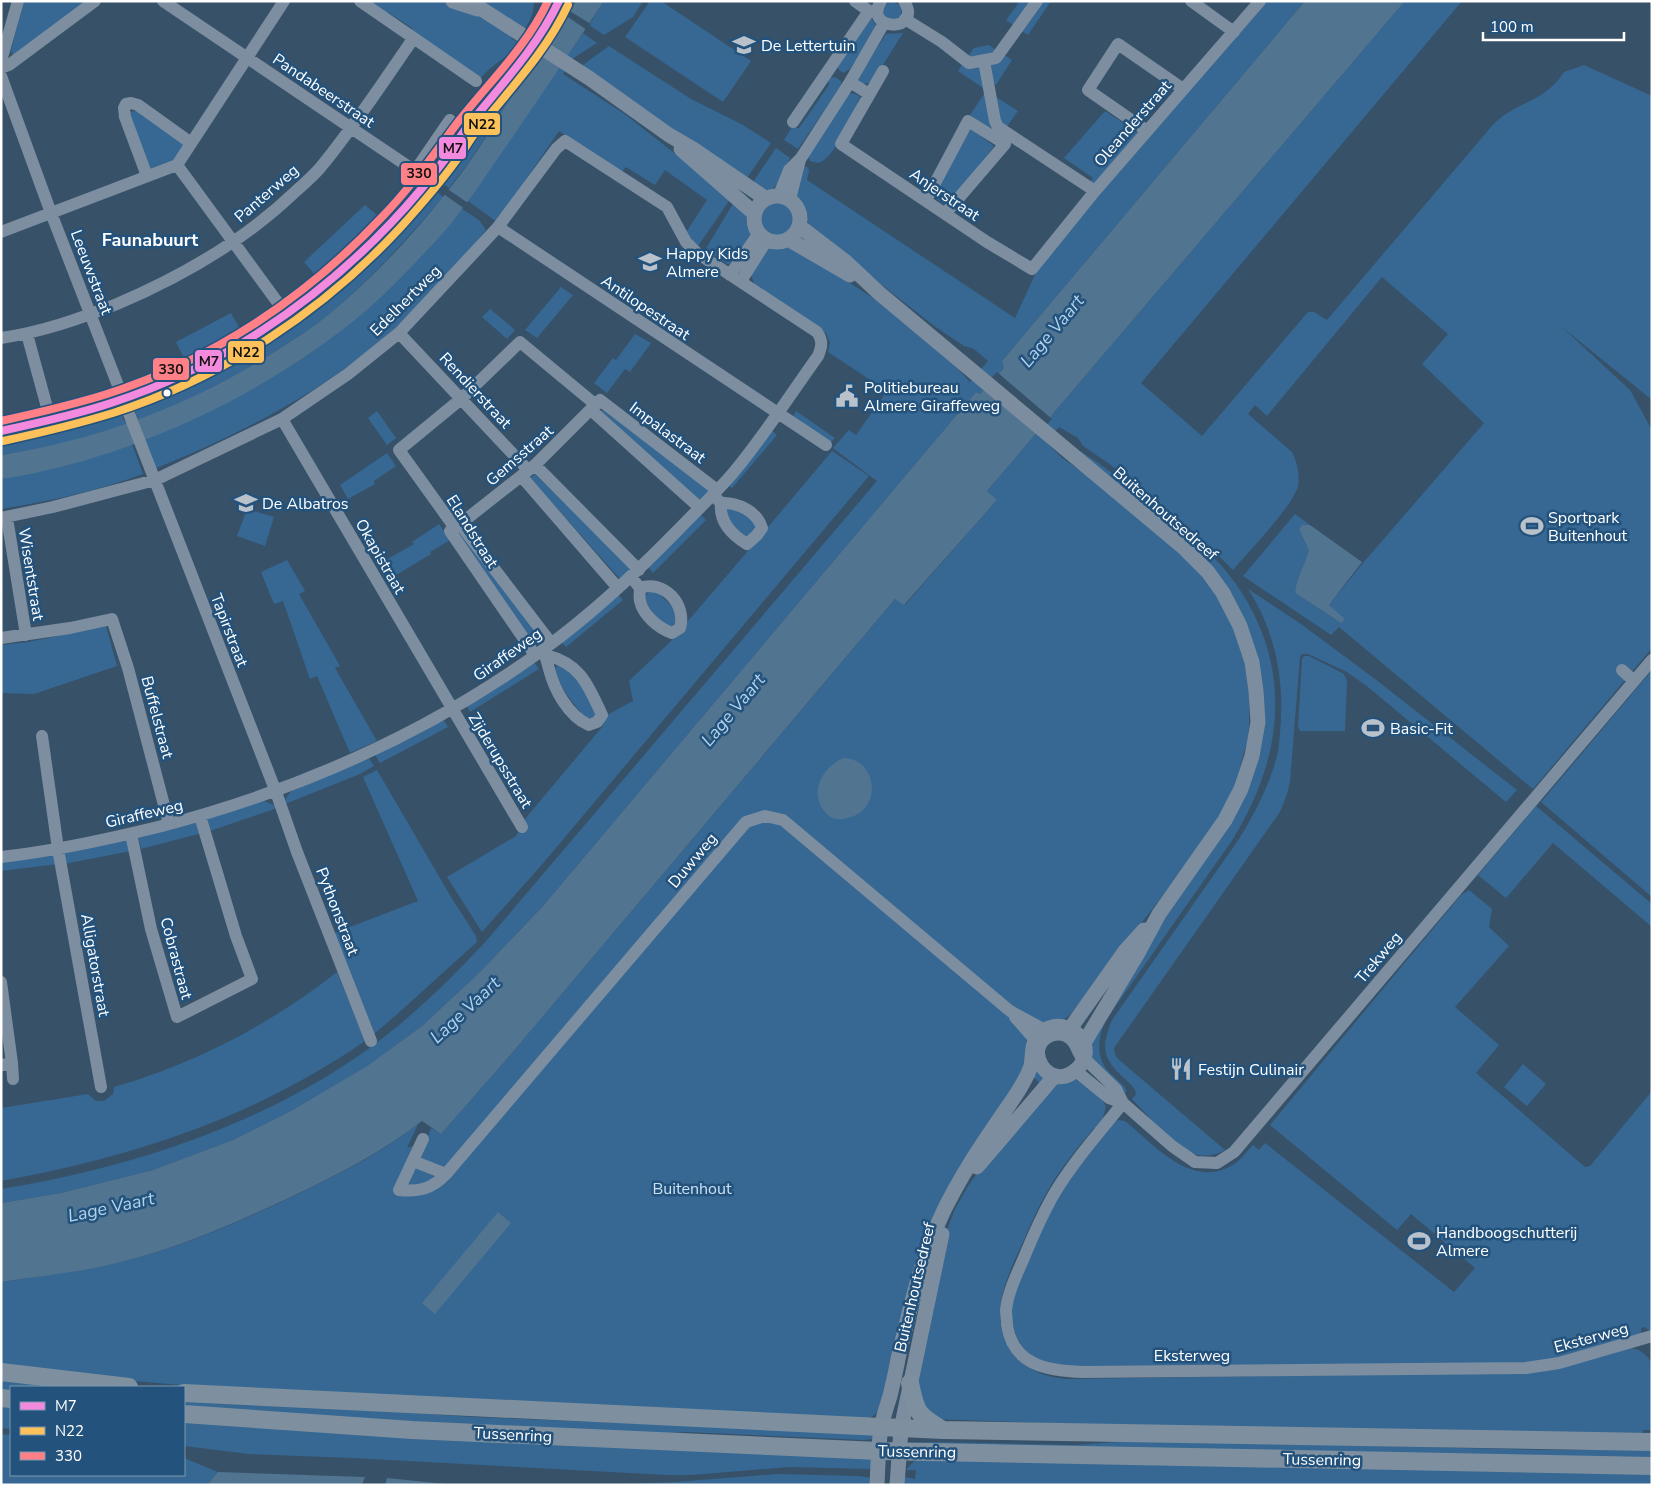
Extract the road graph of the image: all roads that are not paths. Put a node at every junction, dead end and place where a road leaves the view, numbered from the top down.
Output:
1 (18, 1) edge
2 (95, 1) edge
3 (163, 1) edge
4 (284, 1) edge
5 (360, 1) edge
6 (454, 1) edge
7 (469, 1) edge
8 (854, 1) edge
9 (904, 1) edge
10 (1037, 1) edge
11 (1191, 1) edge
12 (1260, 1) edge
13 (482, 11) junction
14 (878, 12) edge
15 (905, 19) junction
16 (1234, 32) junction
17 (413, 39) junction
18 (248, 58) junction
19 (1, 61) edge
20 (984, 61) junction
21 (1, 68) edge
22 (883, 71) dead end
23 (1, 76) edge
24 (476, 81) dead end
25 (850, 82) junction
26 (1183, 89) junction
27 (868, 94) junction
28 (450, 120) dead end
29 (793, 122) dead end
30 (350, 127) junction
31 (1147, 132) junction
32 (669, 135) junction
33 (191, 143) junction
34 (177, 164) junction
35 (147, 176) junction
36 (1095, 191) junction
37 (778, 198) junction
38 (926, 200) junction
39 (51, 213) junction
40 (754, 213) junction
41 (945, 214) junction
42 (799, 226) junction
43 (498, 227) junction
44 (1, 232) edge
45 (763, 236) junction
46 (788, 239) junction
47 (234, 241) junction
48 (1032, 269) joint
49 (735, 278) junction
50 (879, 293) junction
51 (281, 307) dead end
52 (90, 315) junction
53 (399, 333) junction
54 (27, 334) junction
55 (1, 338) edge
56 (461, 399) junction
57 (596, 405) junction
58 (48, 411) dead end
59 (778, 412) junction
60 (282, 419) junction
61 (826, 446) dead end
62 (529, 471) junction
63 (155, 480) junction
64 (717, 496) junction
65 (700, 508) junction
66 (4, 518) edge
67 (458, 526) junction
68 (635, 574) junction
69 (618, 588) junction
70 (640, 588) dead end
71 (26, 636) junction
72 (1, 638) edge
73 (544, 651) junction
74 (1652, 660) edge
75 (1622, 670) dead end
76 (1634, 681) junction
77 (452, 709) junction
78 (42, 736) dead end
79 (276, 792) junction
80 (200, 816) junction
81 (169, 824) junction
82 (522, 828) dead end
83 (131, 834) junction
84 (58, 849) junction
85 (1, 857) edge
86 (1159, 914) junction
87 (1, 982) edge
88 (1064, 1029) junction
89 (370, 1041) dead end
90 (1038, 1048) junction
91 (1081, 1058) junction
92 (6, 1064) edge
93 (1056, 1076) junction
94 (13, 1079) dead end
95 (101, 1087) dead end
96 (1123, 1103) junction
97 (424, 1139) dead end
98 (413, 1161) junction
99 (446, 1174) junction
100 (957, 1192) junction
101 (948, 1209) junction
102 (1652, 1336) edge
103 (1, 1372) edge
104 (910, 1384) junction
105 (121, 1386) edge
106 (185, 1393) edge
107 (185, 1414) edge
108 (881, 1428) junction
109 (900, 1428) junction
110 (943, 1430) junction
111 (1650, 1442) edge
112 (880, 1450) junction
113 (898, 1451) junction
114 (1650, 1466) edge
115 (877, 1485) edge
116 (898, 1485) edge

1 - 19 street
2 - 21 street
3 - 18 street, Pandabeerstraat
4 - 18 street
5 - 17 street
6 - 13 main road
7 - 13 main road
8 - 14 street
9 - 15 street
10 - 20 street
11 - 16 street
12 - 16 street, Oleanderstraat
13 - 32 main road
14 - 15 street
14 - 25 street
14 - 29 street
15 - 20 street
16 - 26 street, Oleanderstraat
17 - 24 street
17 - 30 street, Panterweg
18 - 30 street, Pandabeerstraat
18 - 33 street
20 - 36 street
22 - 27 street
23 - 39 street, Leeuwstraat
25 - 27 street
25 - 37 street
26 - 31 street, Oleanderstraat
26 - 31 street
27 - 38 street, Anjerstraat
28 - 30 street, Pandabeerstraat
30 - 47 street, Panterweg
31 - 36 street, Oleanderstraat
32 - 37 main road
32 - 40 main road
33 - 34 street
33 - 35 street
34 - 35 street
34 - 47 street
35 - 39 street
36 - 48 street, Oleanderstraat
37 - 40 main road
37 - 42 main road
38 - 41 street, Anjerstraat
38 - 41 street
39 - 44 street
39 - 52 street, Leeuwstraat
40 - 45 main road
41 - 48 street, Anjerstraat
42 - 46 main road
42 - 50 main road, Buitenhoutsedreef
43 - 49 street, Edelhertweg
43 - 53 street, Edelhertweg
43 - 59 street, Antilopestraat
45 - 46 main road
45 - 49 street
46 - 50 main road, Buitenhoutsedreef
47 - 51 street
47 - 52 street, Panterweg
49 - 59 street, Giraffeweg
50 - 86 main road, Buitenhoutsedreef
52 - 54 street, Panterweg
52 - 63 street, Leeuwstraat
53 - 56 street, Rendierstraat
53 - 60 street, Edelhertweg
54 - 55 street, Panterweg
54 - 58 street
56 - 57 street, Impalastraat
56 - 62 street, Rendierstraat
56 - 67 street, Elandstraat
57 - 62 street, Gemsstraat
57 - 64 street, Impalastraat
57 - 65 street, Impalastraat
59 - 61 street, Antilopestraat
59 - 64 street, Giraffeweg
60 - 63 street, Edelhertweg
60 - 77 street, Okapistraat
62 - 67 street, Gemsstraat
62 - 68 street, Rendierstraat
62 - 69 street, Rendierstraat
63 - 66 street, Edelhertweg
63 - 79 street, Tapirstraat
64 - 65 street, Giraffeweg
65 - 68 street, Giraffeweg
66 - 71 street, Wisentstraat
67 - 73 street, Elandstraat
67 - 73 street, Elandstraat
68 - 69 street, Giraffeweg
68 - 70 street, Rendierstraat
69 - 73 street, Giraffeweg
71 - 72 street
71 - 81 street, Buffelstraat
73 - 73 street
73 - 77 street, Giraffeweg
74 - 76 street, Trekweg
75 - 76 street
76 - 96 street, Trekweg
77 - 79 street, Giraffeweg
77 - 82 street, Zijderupsstraat
78 - 84 street, Alligatorstraat
79 - 80 street, Giraffeweg
79 - 89 street, Pythonstraat
80 - 81 street, Giraffeweg
80 - 83 street, Cobrastraat
81 - 83 street, Giraffeweg
83 - 84 street, Giraffeweg
84 - 85 street, Giraffeweg
84 - 95 street, Alligatorstraat
86 - 88 main road, Buitenhoutsedreef
86 - 91 main road, Buitenhoutsedreef
87 - 92 street
88 - 90 main road
88 - 91 main road
90 - 93 main road
90 - 99 street, Duwweg
90 - 100 main road, Buitenhoutsedreef
91 - 93 main road
91 - 96 street, Trekweg
92 - 94 street
93 - 100 main road, Buitenhoutsedreef
96 - 102 street, Eksterweg
97 - 98 street, Duwweg
98 - 99 street
98 - 99 street, Duwweg
100 - 101 main road, Buitenhoutsedreef
101 - 104 main road, Buitenhoutsedreef
101 - 108 main road, Buitenhoutsedreef
103 - 105 highway
104 - 109 main road, Buitenhoutsedreef
104 - 110 highway
106 - 108 highway, Tussenring
107 - 112 highway, Tussenring
108 - 109 highway, Tussenring
108 - 112 main road, Buitenhoutsedreef
109 - 110 highway, Tussenring
109 - 113 main road, Buitenhoutsedreef
110 - 111 highway, Tussenring
112 - 113 highway, Tussenring
112 - 115 main road, Buitenhoutsedreef
113 - 114 highway, Tussenring
113 - 116 main road, Buitenhoutsedreef

